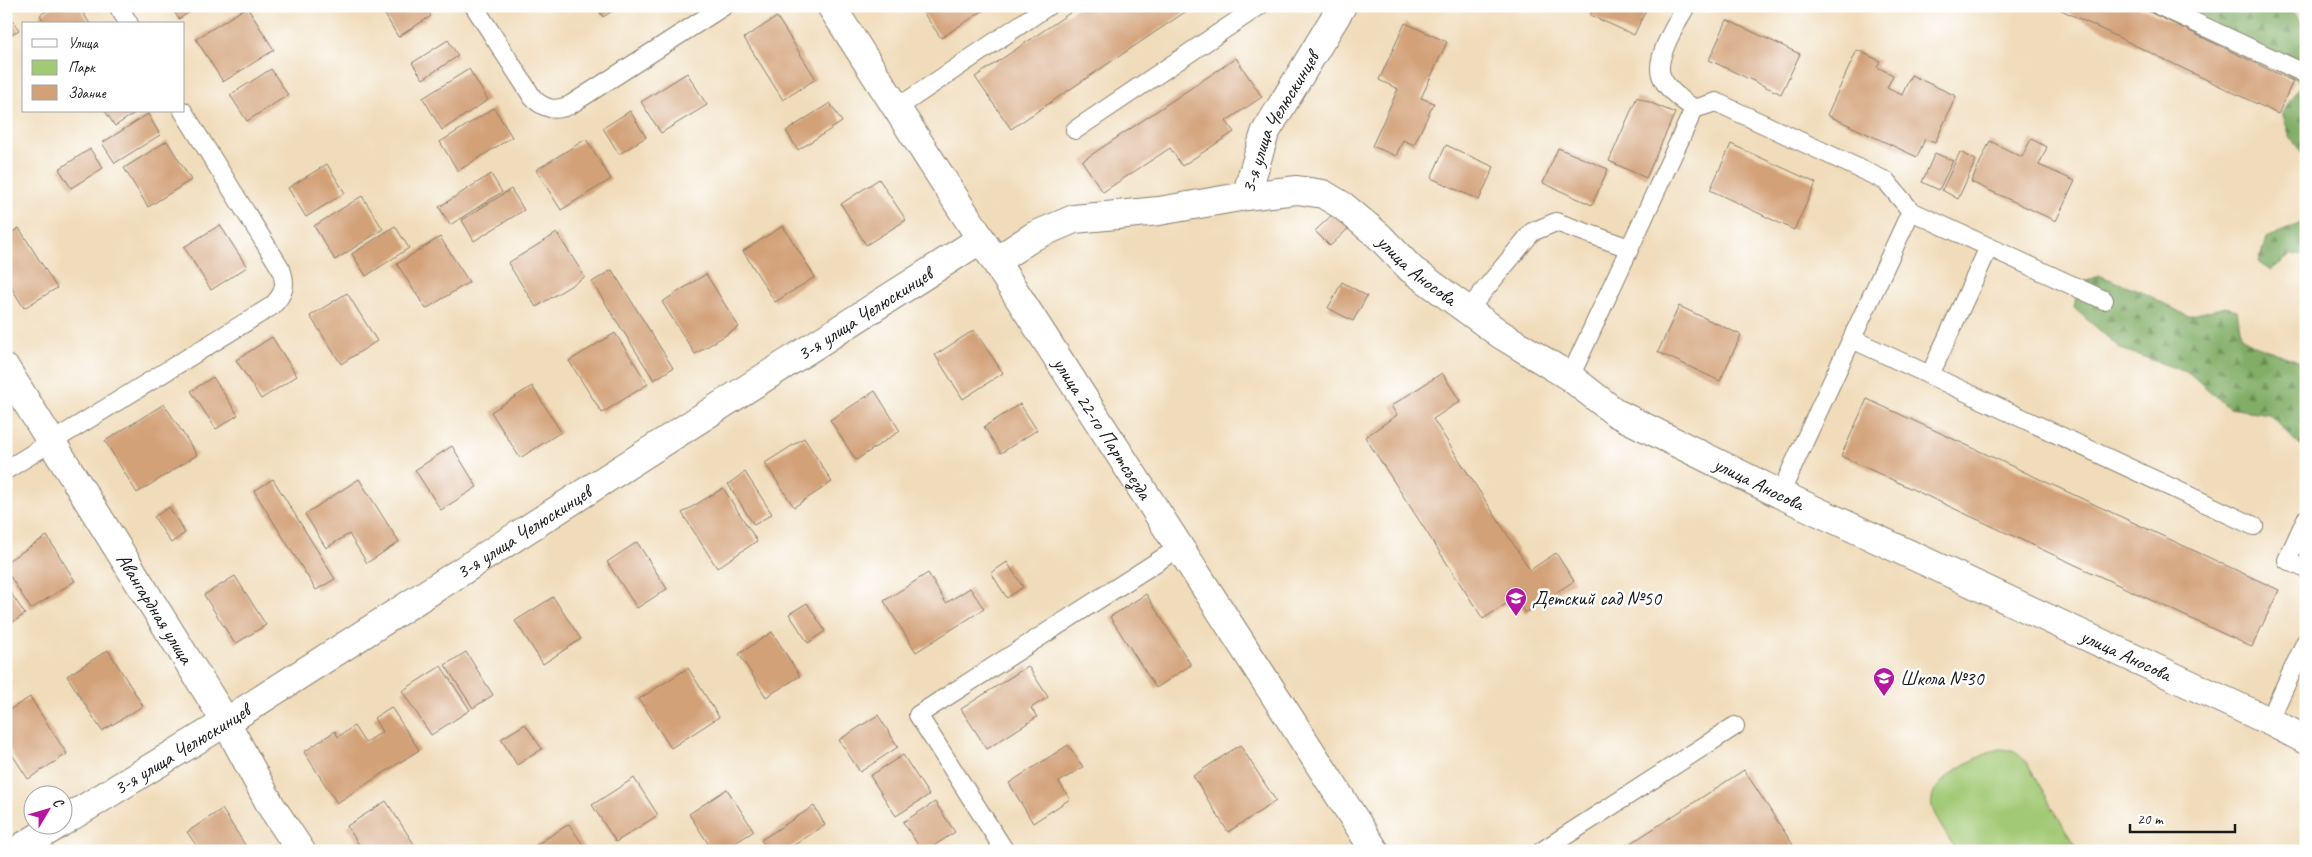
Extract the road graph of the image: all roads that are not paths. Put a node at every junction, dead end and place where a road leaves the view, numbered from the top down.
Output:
1 (118, 6) edge
2 (474, 6) edge
3 (724, 6) edge
4 (831, 6) edge
5 (1048, 6) edge
6 (1259, 6) edge
7 (1342, 6) edge
8 (1686, 6) edge
9 (2160, 6) edge
10 (128, 22) edge
11 (2306, 74) edge
12 (897, 108) junction
13 (1694, 109) junction
14 (184, 112) edge
15 (1075, 130) dead end
16 (1246, 196) junction
17 (1911, 211) junction
18 (981, 239) junction
19 (1989, 247) junction
20 (1630, 248) junction
21 (996, 261) junction
22 (2104, 300) dead end
23 (1468, 310) junction
24 (1852, 339) junction
25 (6, 369) edge
26 (1930, 375) junction
27 (1570, 377) junction
28 (52, 442) junction
29 (6, 470) edge
30 (1780, 494) junction
31 (2306, 519) edge
32 (2254, 526) dead end
33 (1180, 547) junction
34 (2306, 569) edge
35 (2306, 641) edge
36 (2269, 721) junction
37 (226, 722) junction
38 (1735, 726) dead end
39 (2306, 740) edge
40 (72, 816) edge
41 (43, 834) edge
42 (16, 851) edge
43 (301, 851) edge
44 (1006, 851) edge
45 (1375, 851) edge
46 (1542, 851) edge

1 - 10 lane
2 - 3 lane
4 - 12 street, улица 22-го Партсъезда
5 - 12 lane
6 - 15 lane
7 - 16 street, 3-я улица Челюскинцев
8 - 13 lane
9 - 11 lane
12 - 18 street, улица 22-го Партсъезда
13 - 17 lane
13 - 20 lane
14 - 28 lane
16 - 21 street, 3-я улица Челюскинцев
16 - 23 street, улица Аносова
17 - 19 lane
17 - 24 lane
18 - 21 street, улица 22-го Партсъезда
18 - 37 street, 3-я улица Челюскинцев
19 - 22 lane
19 - 26 lane
20 - 23 lane
20 - 27 lane
21 - 33 street, улица 22-го Партсъезда
23 - 27 street, улица Аносова
24 - 26 lane
24 - 30 lane
25 - 28 street, Авангардная улица
26 - 32 lane
27 - 30 street, улица Аносова
28 - 29 lane
28 - 37 street, Авангардная улица
30 - 36 street, улица Аносова
31 - 34 lane
33 - 44 lane
33 - 45 street, улица 22-го Партсъезда
35 - 36 lane
36 - 39 street, улица Аносова
37 - 40 street, 3-я улица Челюскинцев
37 - 43 street, Авангардная улица
38 - 46 lane
41 - 42 street

